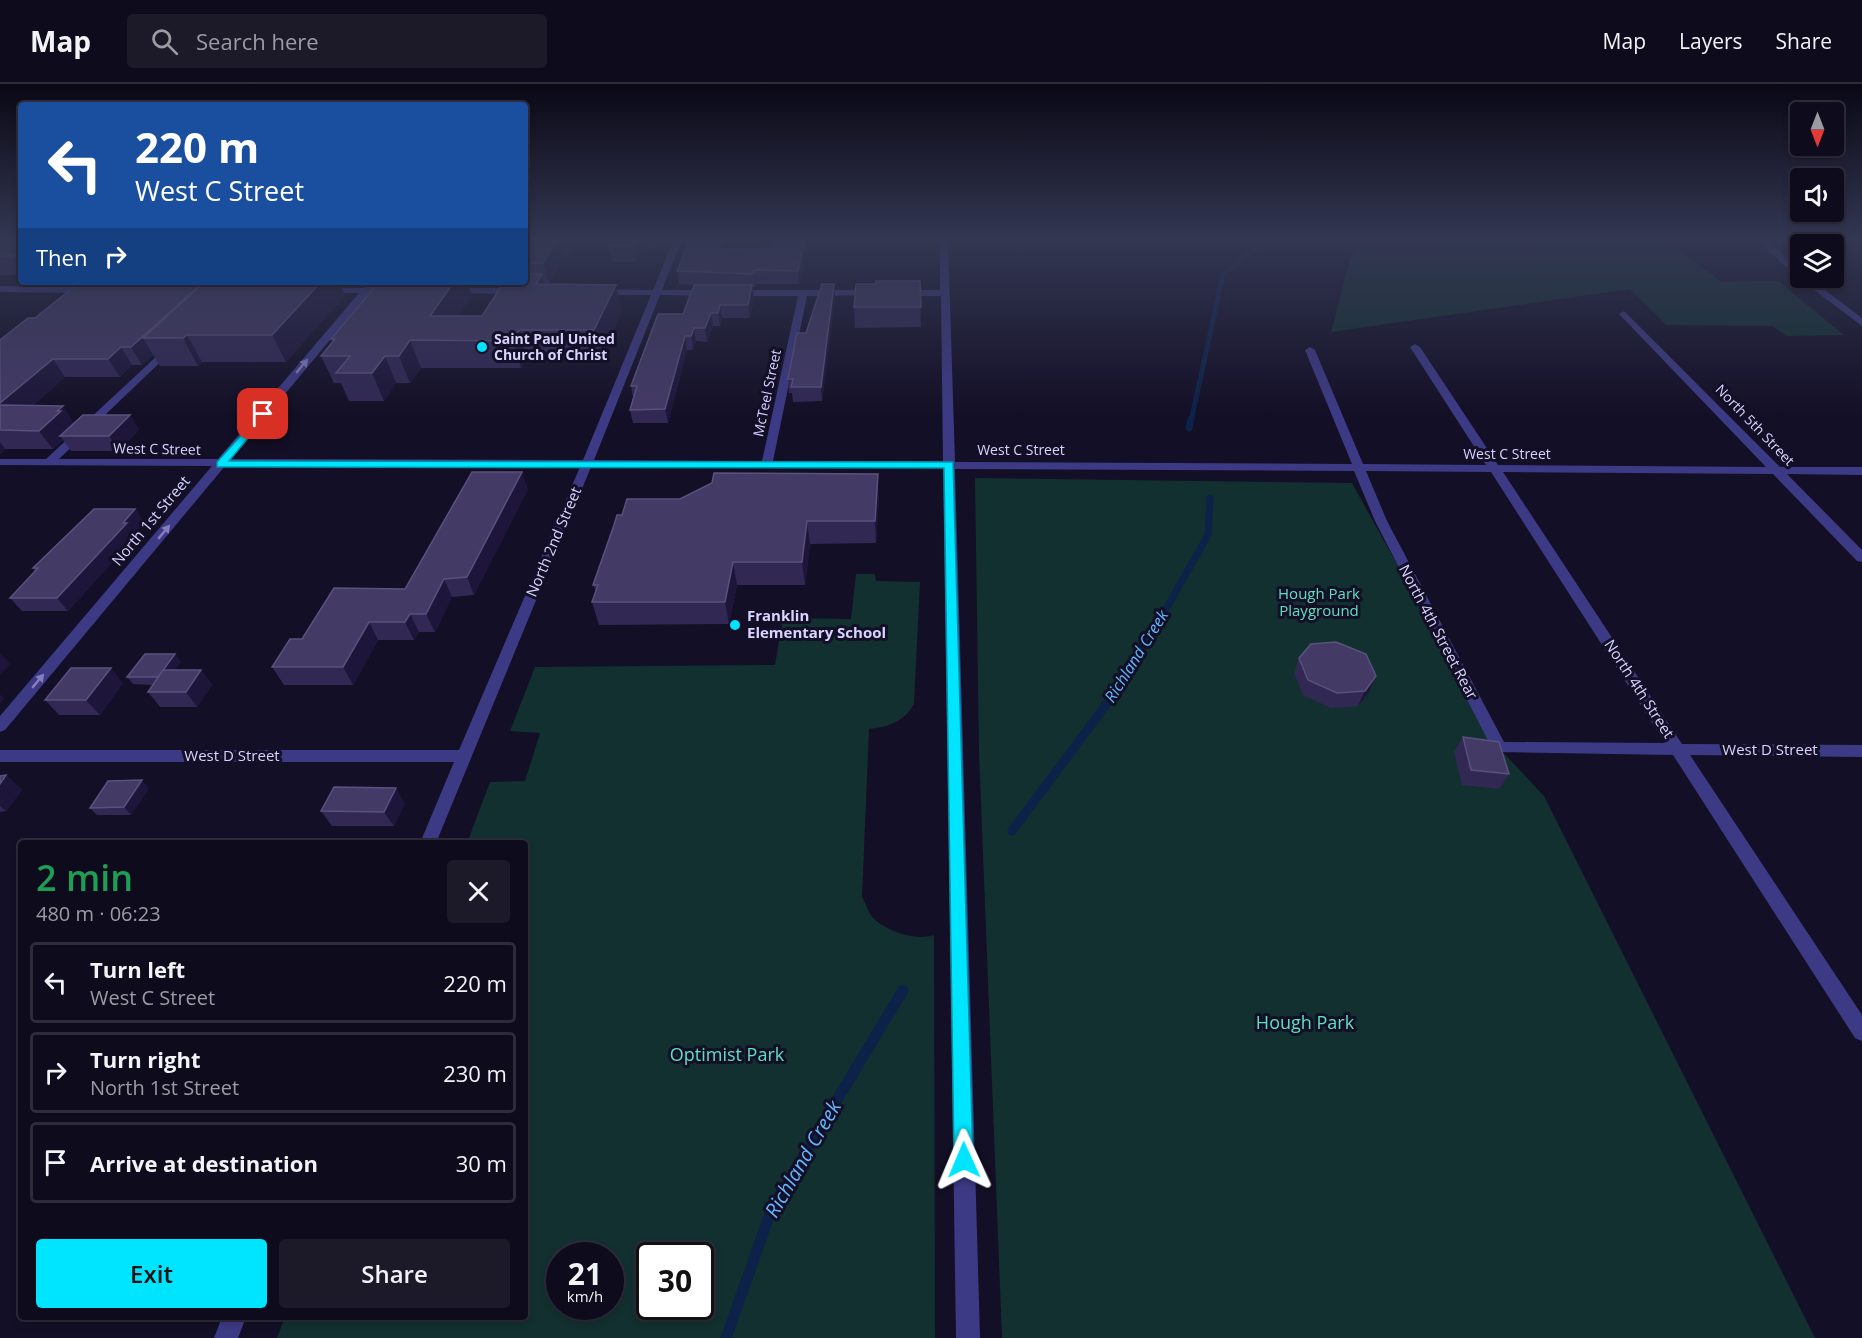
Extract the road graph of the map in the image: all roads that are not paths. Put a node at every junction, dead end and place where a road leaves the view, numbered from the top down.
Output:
1 (359, 298) edge
2 (653, 298) edge
3 (802, 298) edge
4 (945, 298) edge
5 (1829, 298) edge
6 (1624, 314) dead end
7 (1862, 323) edge
8 (182, 336) edge
9 (1415, 347) dead end
10 (1310, 350) dead end
11 (0, 462) edge
12 (48, 463) junction
13 (587, 464) junction
14 (220, 465) junction
15 (768, 465) junction
16 (949, 465) junction
17 (1359, 468) junction
18 (1497, 469) junction
19 (1778, 471) junction
20 (1862, 471) edge
21 (1862, 558) edge
22 (0, 726) edge
23 (1678, 750) junction
24 (1862, 751) edge
25 (0, 756) edge
26 (463, 756) junction
27 (429, 840) edge
28 (1862, 1032) edge
29 (233, 1320) edge
30 (226, 1338) edge
31 (968, 1338) edge

14 -> 1 street, North 1st Street
2 - 13 street, North 2nd Street
3 - 15 street, McTeel Street
4 - 16 street
5 - 7 street
6 - 19 street, North 5th Street
8 - 12 street
9 - 18 street, North 4th Street
10 - 17 street, North 4th Street Rear
11 - 12 street, West C Street
12 - 14 street, West C Street
13 - 14 street, West C Street
13 - 15 street, West C Street
13 - 26 street, North 2nd Street
22 -> 14 street, North 1st Street
15 - 16 street, West C Street
16 - 17 street, West C Street
16 - 31 street
17 - 18 street, West C Street
17 - 23 street, North 4th Street Rear
18 - 19 street, West C Street
18 - 23 street, North 4th Street
19 - 20 street, West C Street
19 - 21 street, North 5th Street
23 - 24 street, West D Street
23 - 28 street, North 4th Street
25 - 26 street, West D Street
26 - 27 street, North 2nd Street
29 - 30 street

